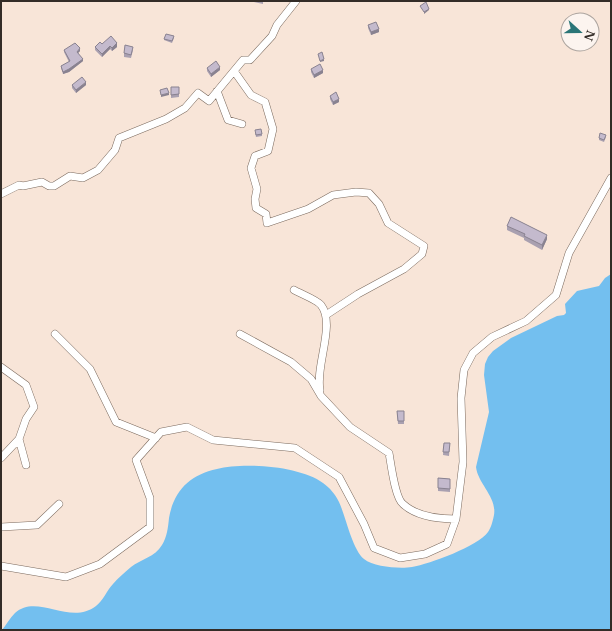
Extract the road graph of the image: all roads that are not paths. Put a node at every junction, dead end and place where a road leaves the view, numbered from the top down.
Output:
1 (296, 1) edge
2 (234, 71) junction
3 (217, 92) junction
4 (242, 124) dead end
5 (611, 178) edge
6 (1, 194) edge
7 (294, 290) dead end
8 (326, 315) junction
9 (55, 334) dead end
10 (240, 334) dead end
11 (1, 367) edge
12 (321, 396) junction
13 (156, 438) junction
14 (19, 439) junction
15 (1, 458) edge
16 (26, 464) dead end
17 (59, 504) dead end
18 (456, 519) junction
19 (1, 527) edge
20 (1, 566) edge

1 - 2 street
2 - 3 street
2 - 8 street
3 - 4 street
3 - 6 street
5 - 18 street
7 - 8 street
8 - 12 street
9 - 13 street
10 - 12 street
11 - 14 street
12 - 18 street
13 - 18 street
13 - 20 street
14 - 15 street
14 - 16 street
17 - 19 street

